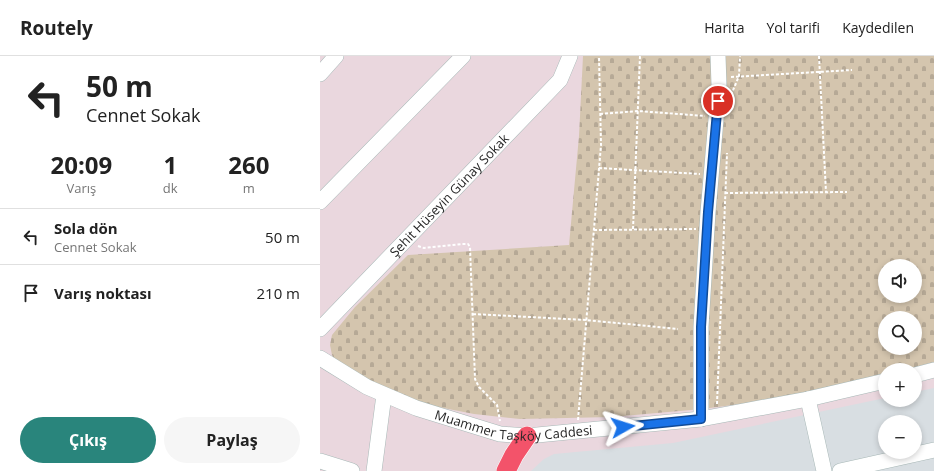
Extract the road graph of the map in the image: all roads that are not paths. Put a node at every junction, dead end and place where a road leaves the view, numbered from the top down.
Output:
1 (336, 56) edge
2 (463, 56) edge
3 (570, 56) edge
4 (718, 56) edge
5 (321, 72) edge
6 (320, 202) edge
7 (320, 329) edge
8 (320, 358) edge
9 (934, 370) edge
10 (922, 373) edge
11 (878, 383) edge
12 (384, 395) junction
13 (808, 398) junction
14 (701, 419) junction
15 (527, 436) junction
16 (934, 450) edge
17 (320, 461) edge
18 (352, 471) edge
19 (374, 471) edge
20 (506, 471) edge
21 (824, 471) edge
22 (840, 471) edge

1 - 5 street
2 - 6 street
3 - 7 street, Şehit Hüseyin Günay Sokak
4 - 14 street
8 - 12 street, Muammer Taşköy Caddesi
9 - 10 street
11 - 13 street, Muammer Taşköy Caddesi
12 - 15 street, Muammer Taşköy Caddesi
12 - 19 street
13 - 14 street, Muammer Taşköy Caddesi
13 - 21 street
14 - 15 street, Muammer Taşköy Caddesi
15 - 20 main road
16 - 22 street
17 - 18 street

